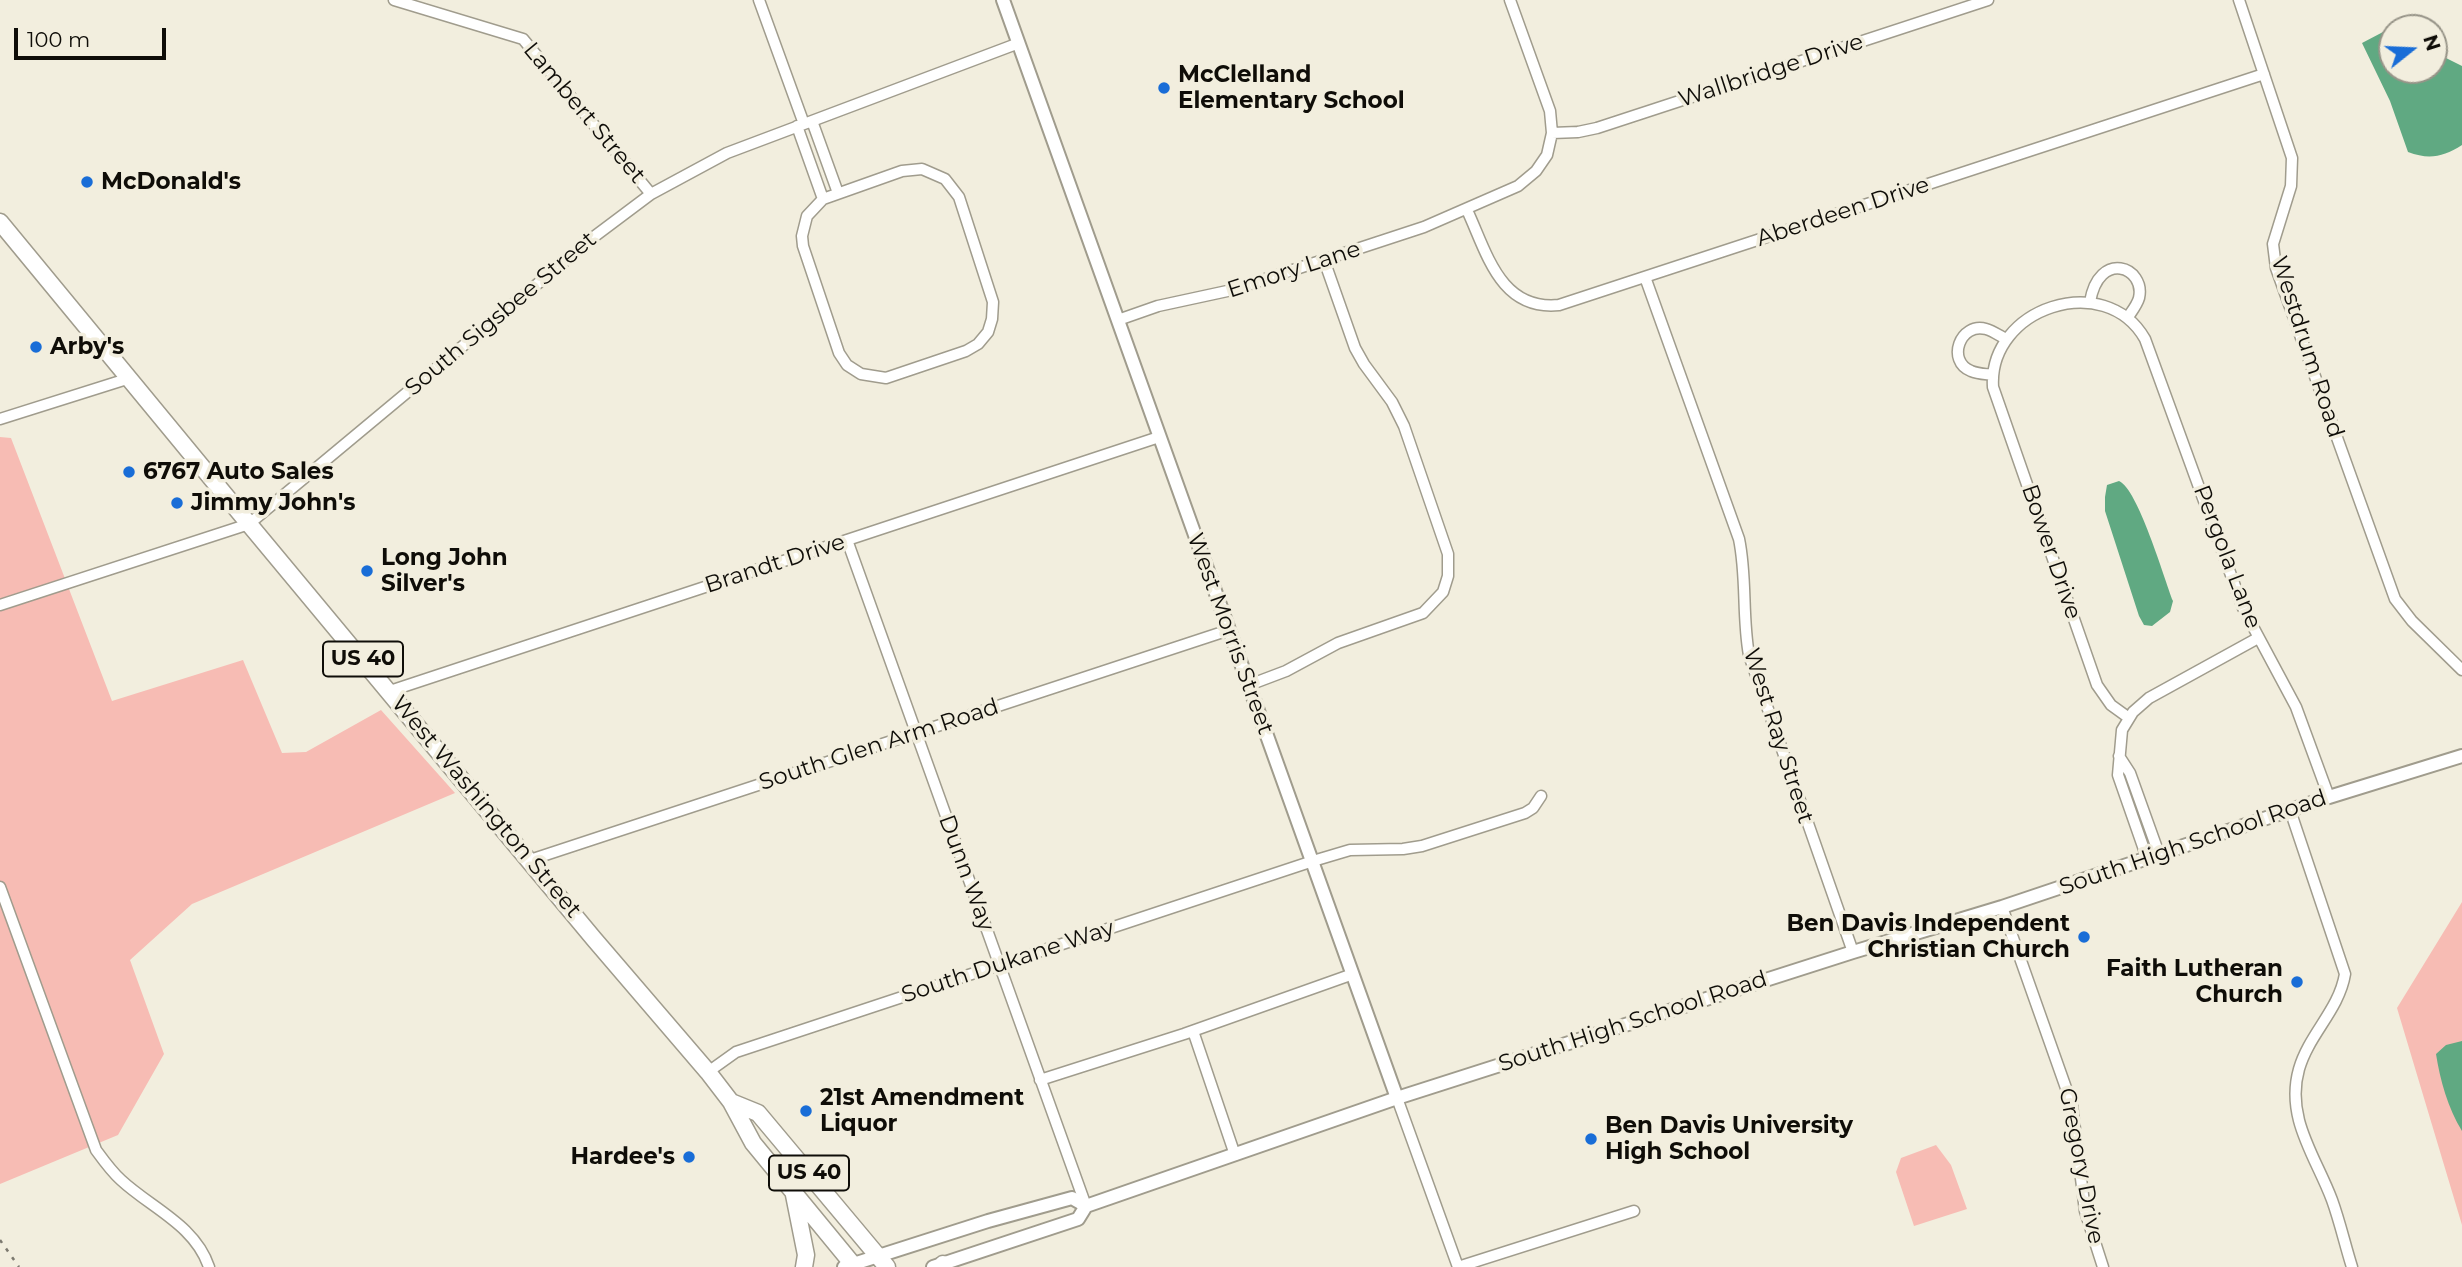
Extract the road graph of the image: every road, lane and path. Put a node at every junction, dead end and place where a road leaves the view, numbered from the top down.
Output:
1 (394, 0) edge
2 (759, 0) edge
3 (1003, 0) edge
4 (1510, 0) edge
5 (1988, 0) edge
6 (2238, 0) edge
7 (1019, 43) junction
8 (2264, 74) junction
9 (804, 124) junction
10 (1552, 133) junction
11 (651, 194) junction
12 (838, 194) junction
13 (823, 199) junction
14 (1467, 210) junction
15 (0, 222) edge
16 (1324, 260) junction
17 (1645, 277) junction
18 (2090, 302) junction
19 (2128, 317) junction
20 (1118, 320) junction
21 (2006, 340) junction
22 (1993, 375) junction
23 (131, 378) junction
24 (0, 419) edge
25 (1159, 437) junction
26 (249, 524) junction
27 (847, 540) junction
28 (0, 605) edge
29 (1229, 629) junction
30 (2258, 638) junction
31 (2462, 670) edge
32 (1249, 685) junction
33 (390, 691) junction
34 (2129, 718) junction
35 (916, 733) junction
36 (2462, 756) edge
37 (1541, 796) dead end
38 (2329, 797) junction
39 (2290, 810) junction
40 (2153, 856) junction
41 (530, 860) junction
42 (1312, 861) junction
43 (0, 887) edge
44 (2002, 907) junction
45 (1853, 952) junction
46 (999, 965) junction
47 (1353, 974) junction
48 (1193, 1031) junction
49 (708, 1072) junction
50 (1041, 1080) junction
51 (1397, 1098) junction
52 (731, 1102) junction
53 (1235, 1154) junction
54 (794, 1193) junction
55 (1086, 1206) junction
56 (1634, 1211) dead end
57 (883, 1261) edge
58 (850, 1266) edge
59 (940, 1266) edge
60 (209, 1267) edge
61 (804, 1267) edge
62 (1458, 1267) edge
63 (2103, 1267) edge
64 (2352, 1267) edge

1 - 11 street, Lambert Street
2 - 9 street
3 - 7 street, West Morris Street
4 - 10 street
5 - 10 street, Wallbridge Drive
6 - 8 street, Westdrum Road
7 - 9 street, South Sigsbee Street
7 - 20 street, West Morris Street
8 - 17 street, Aberdeen Drive
8 - 31 street, Westdrum Road
9 - 11 street, South Sigsbee Street
9 - 12 street
9 - 13 street
10 - 14 street, Emory Lane
11 - 26 street, South Sigsbee Street
12 - 13 street
12 - 13 street
14 - 16 street, Emory Lane
14 - 17 street, Aberdeen Drive
15 - 23 main road, West Washington Street / US 40
16 - 20 street, Emory Lane
16 - 32 street
17 - 45 street, West Ray Street
18 - 19 street
18 - 19 street
18 - 21 street
19 - 30 street, Pergola Lane
20 - 25 street, West Morris Street
21 - 22 street
21 - 22 street
22 - 34 street, Bower Drive
23 - 24 street
23 - 26 main road, West Washington Street / US 40
25 - 27 street, Brandt Drive
25 - 29 street, West Morris Street
26 - 28 street, South Sigsbee Street
26 - 33 main road, West Washington Street / US 40
27 - 33 street, Brandt Drive
27 - 35 street, Dunn Way
29 - 32 street, West Morris Street
29 - 35 street, South Glen Arm Road
30 - 34 street
30 - 38 street, Pergola Lane
32 - 42 street, West Morris Street
33 - 41 main road, West Washington Street / US 40
34 - 40 street
35 - 41 street, South Glen Arm Road
35 - 46 street, Dunn Way
36 - 38 street, South High School Road
37 - 42 street, South Dukane Way
38 - 39 street, South High School Road
39 - 40 street, South High School Road
39 - 64 street
40 - 44 street, South High School Road
41 - 49 main road, West Washington Street / US 40
42 - 46 street, South Dukane Way
42 - 47 street, West Morris Street
43 - 60 street
44 - 45 street, South High School Road
44 - 63 street, Gregory Drive
45 - 51 street, South High School Road
46 - 49 street, South Dukane Way
46 - 50 street, Dunn Way
47 - 48 street
47 - 51 street, West Morris Street
48 - 50 street
48 - 53 street
49 - 52 main road, West Washington Street / US 40
50 - 55 street, Dunn Way
51 - 53 street, South High School Road
51 - 62 street, West Morris Street
52 - 54 main road, West Washington Street
52 - 57 main road, West Washington Street / US 40
53 - 55 street, South High School Road
54 - 58 main road, West Washington Street
54 - 61 main road
55 - 57 street, South High School Road
55 - 59 street, South High School Road
56 - 62 street
57 - 58 street, South High School Road

